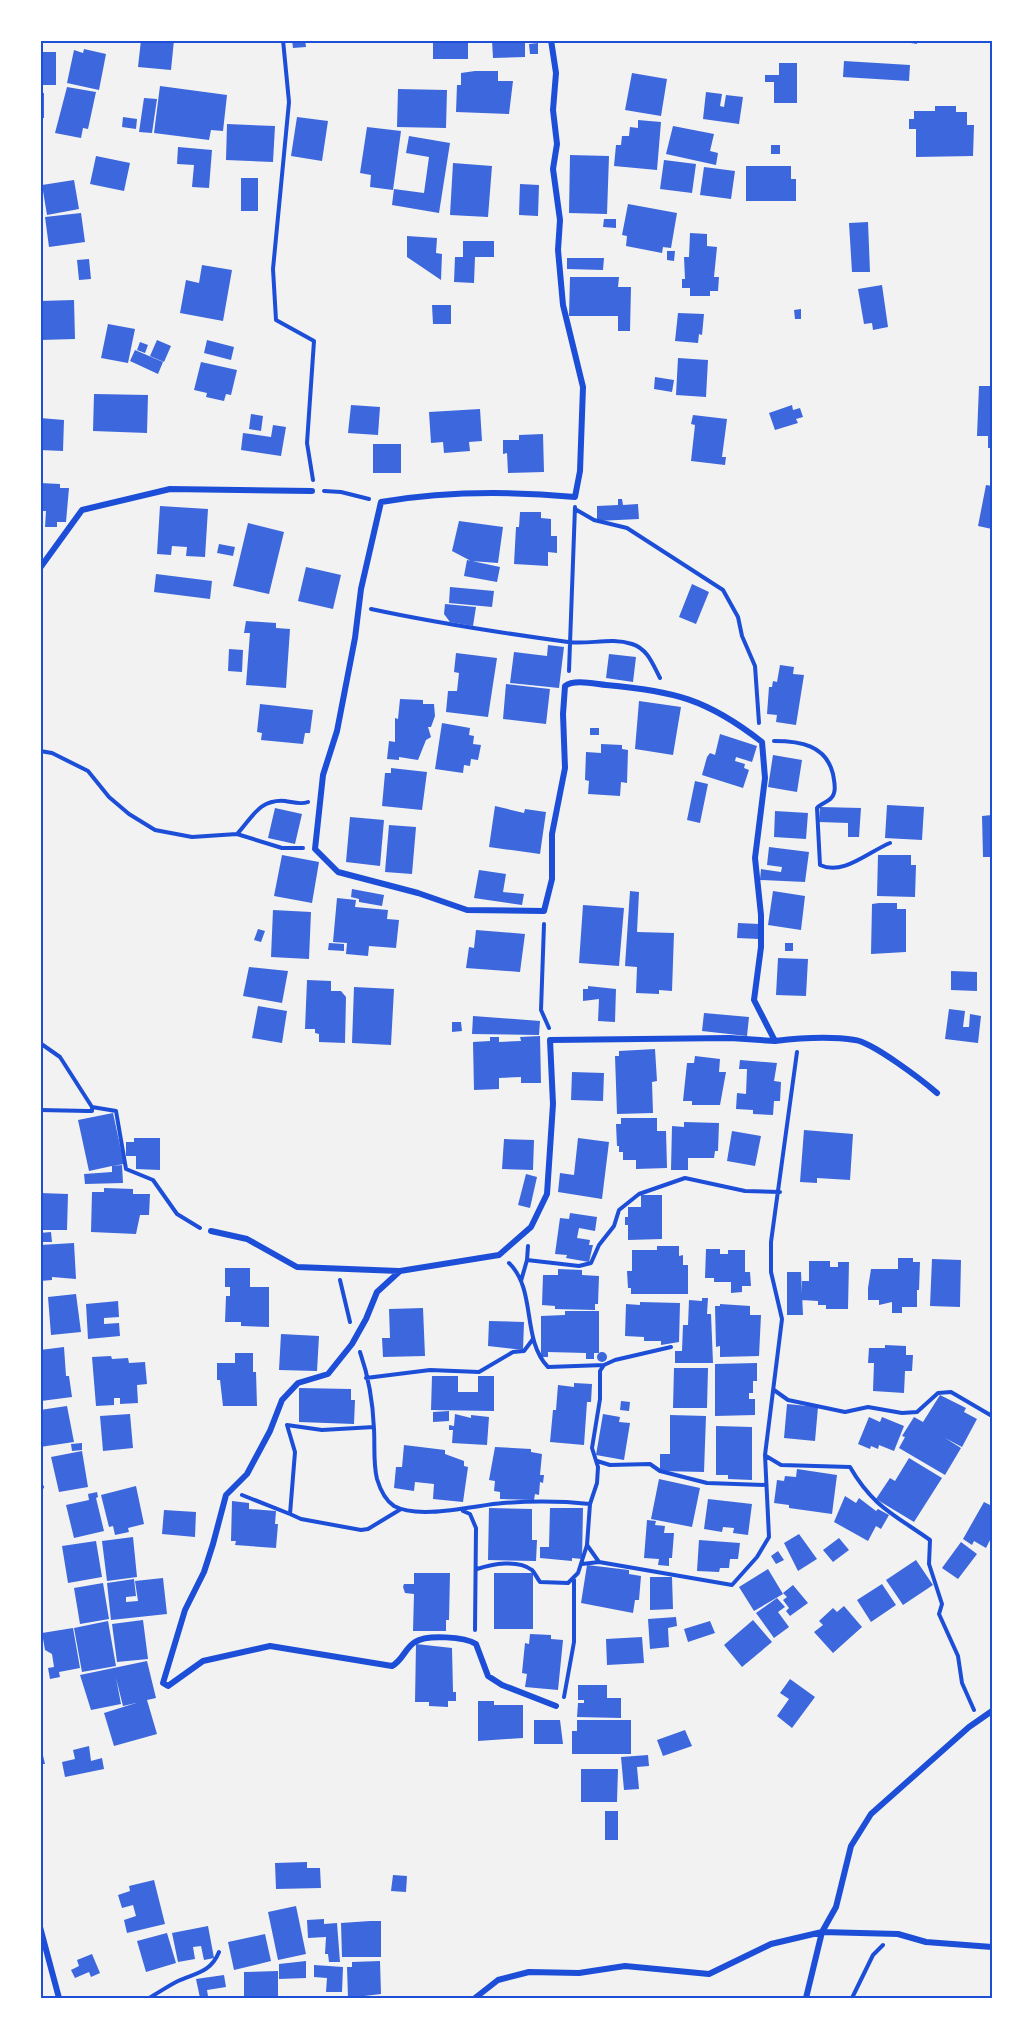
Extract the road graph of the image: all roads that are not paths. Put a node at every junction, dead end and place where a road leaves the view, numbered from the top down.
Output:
1 (551, 40) edge
2 (312, 491) road end
3 (40, 568) edge
4 (775, 1041) junction
5 (937, 1093) dead end
6 (210, 1231) road end
7 (400, 1271) junction
8 (556, 1706) road end
9 (993, 1711) edge
10 (40, 1927) edge
11 (822, 1932) junction
12 (993, 1947) edge
13 (59, 1998) edge
14 (474, 1998) edge
15 (806, 1998) edge

1 - 4 street
2 - 3 street
4 - 5 street
4 - 7 street
6 - 7 street
7 - 8 street
9 - 11 street
10 - 13 street
11 - 12 street
11 - 14 street
11 - 15 street

